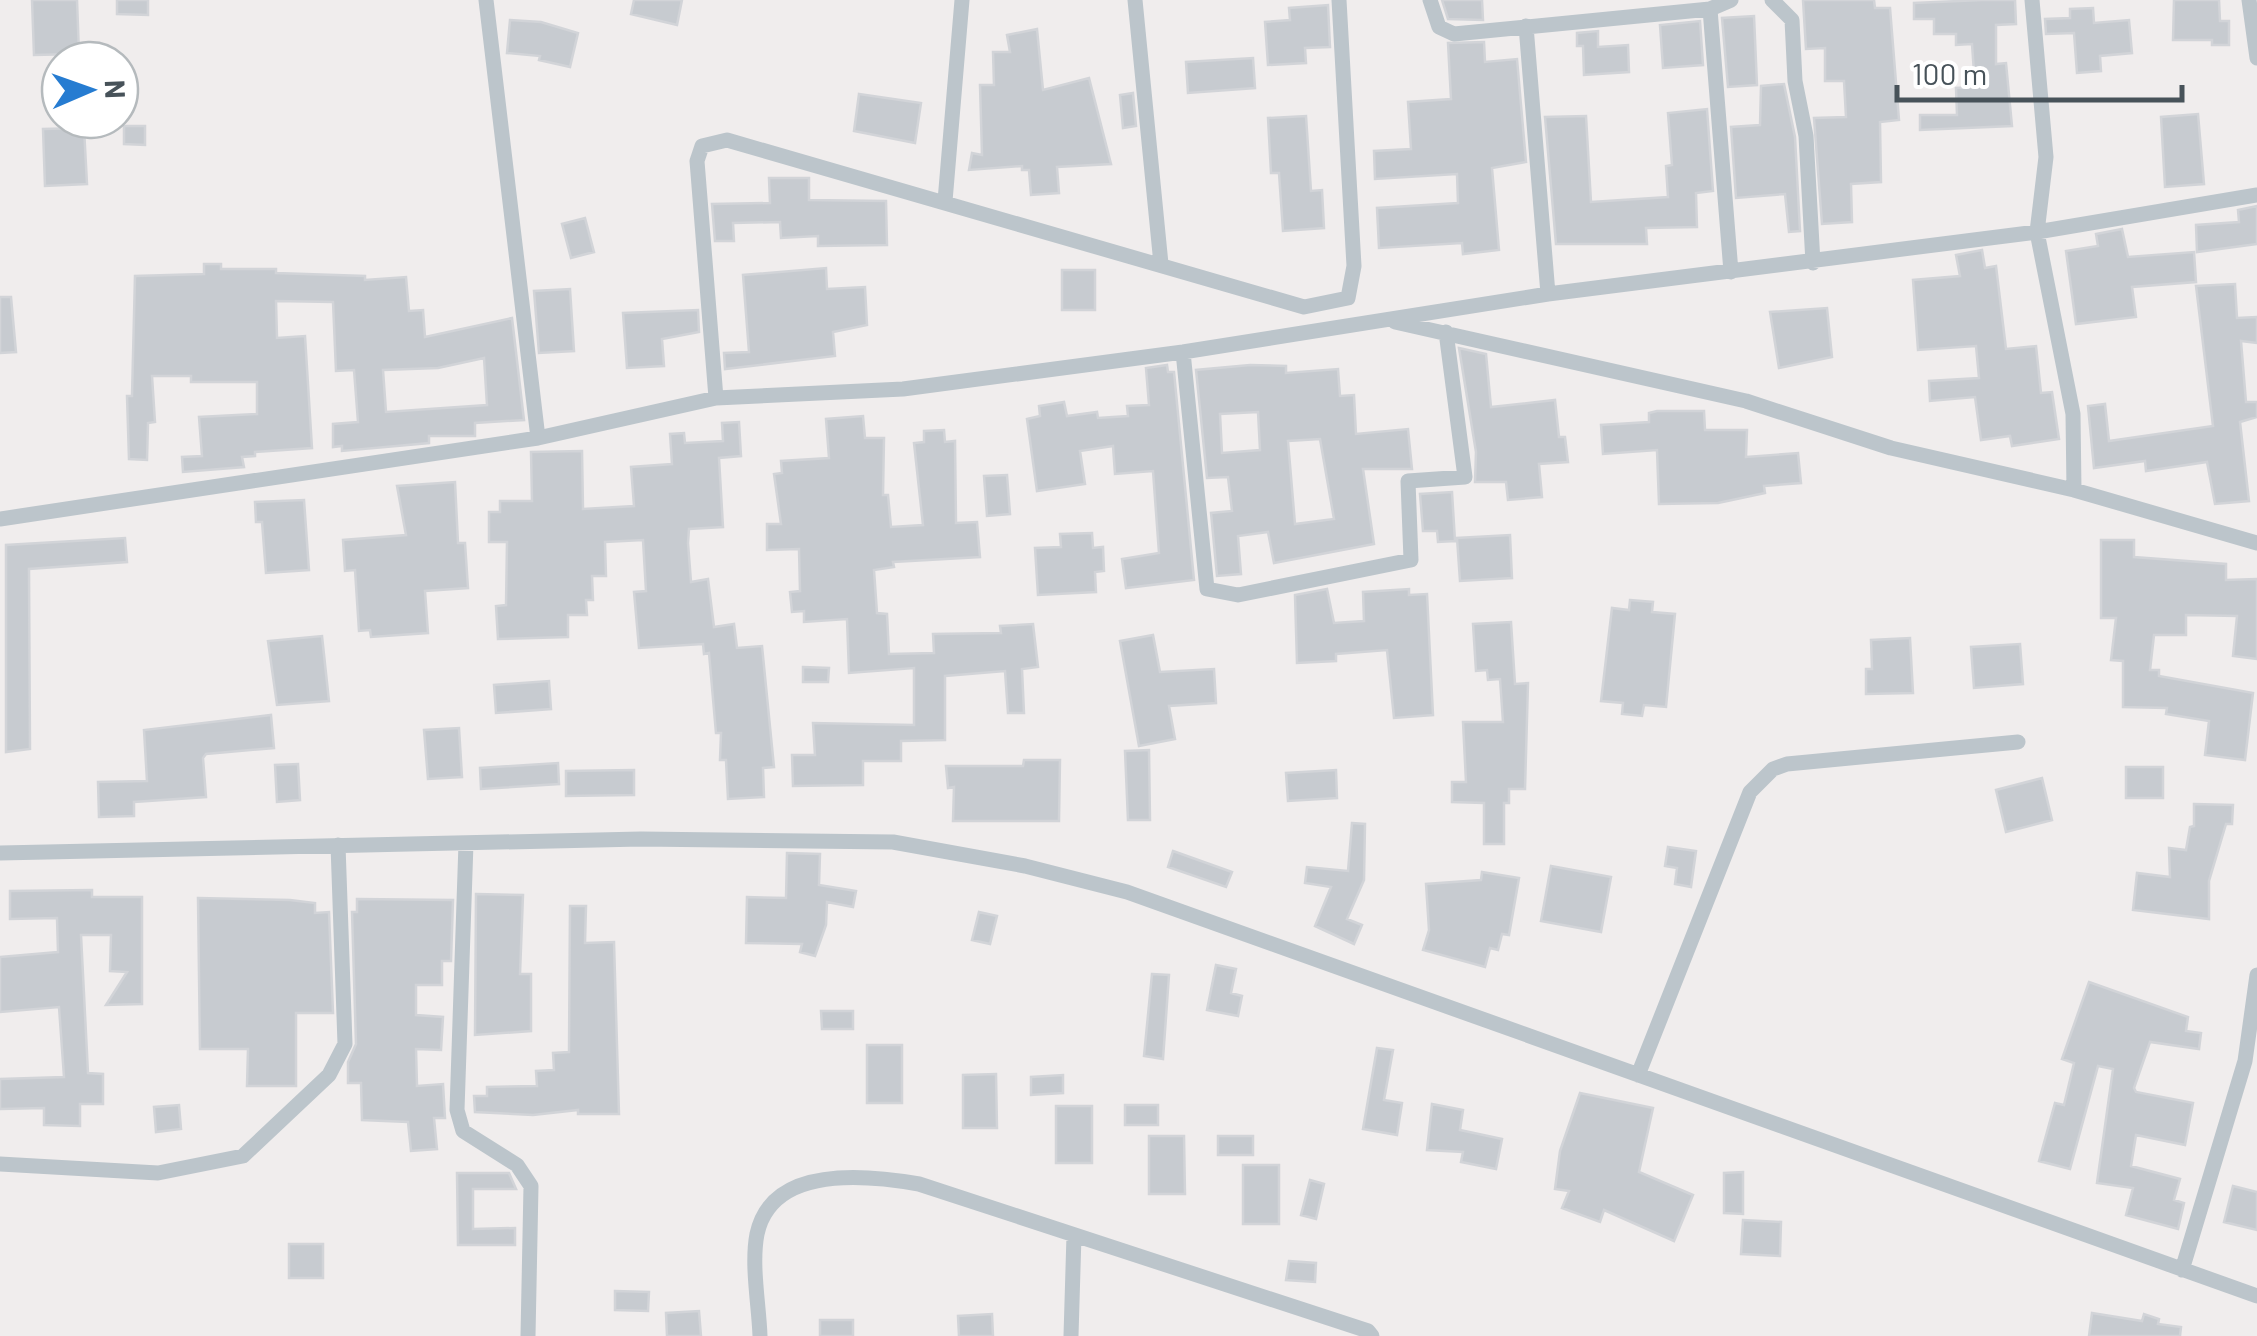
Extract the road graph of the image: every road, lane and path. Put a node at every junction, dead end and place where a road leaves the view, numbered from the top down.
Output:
1 (486, 0) edge
2 (962, 0) edge
3 (1135, 0) edge
4 (1339, 0) edge
5 (1430, 0) edge
6 (1731, 0) edge
7 (1772, 0) edge
8 (2032, 0) edge
9 (2249, 0) edge
10 (1710, 8) junction
11 (1526, 26) junction
12 (2257, 58) edge
13 (2257, 195) edge
14 (945, 201) junction
15 (2038, 232) junction
16 (1160, 264) junction
17 (1813, 264) junction
18 (1731, 272) junction
19 (1548, 294) junction
20 (1381, 319) junction
21 (1446, 332) junction
22 (1184, 352) junction
23 (716, 398) junction
24 (538, 438) junction
25 (2074, 490) junction
26 (0, 518) edge
27 (2257, 543) edge
28 (2018, 742) dead end
29 (466, 842) junction
30 (338, 845) junction
31 (0, 852) edge
32 (2257, 976) edge
33 (2253, 1039) edge
34 (1638, 1075) junction
35 (0, 1164) edge
36 (1074, 1235) junction
37 (2182, 1270) junction
38 (2257, 1296) edge
39 (528, 1336) edge
40 (760, 1336) edge
41 (1071, 1336) edge
42 (1372, 1336) edge

1 - 24 street
2 - 14 street
3 - 16 street
4 - 16 street
5 - 11 street
6 - 10 street
7 - 17 street
8 - 15 street
9 - 12 street
10 - 11 street
10 - 18 street
11 - 19 street
13 - 15 street
14 - 16 street
14 - 23 street
15 - 17 street
15 - 25 street
17 - 18 street
18 - 19 street
19 - 20 street
20 - 21 street
20 - 22 street
21 - 22 street
21 - 25 street
22 - 23 street
23 - 24 street
24 - 26 street
25 - 27 street
28 - 34 street
29 - 30 street
29 - 34 street
29 - 39 street
30 - 31 street
30 - 35 street
32 - 33 street
33 - 37 street
34 - 37 street
36 - 40 street
36 - 41 street
36 - 42 street
37 - 38 street

